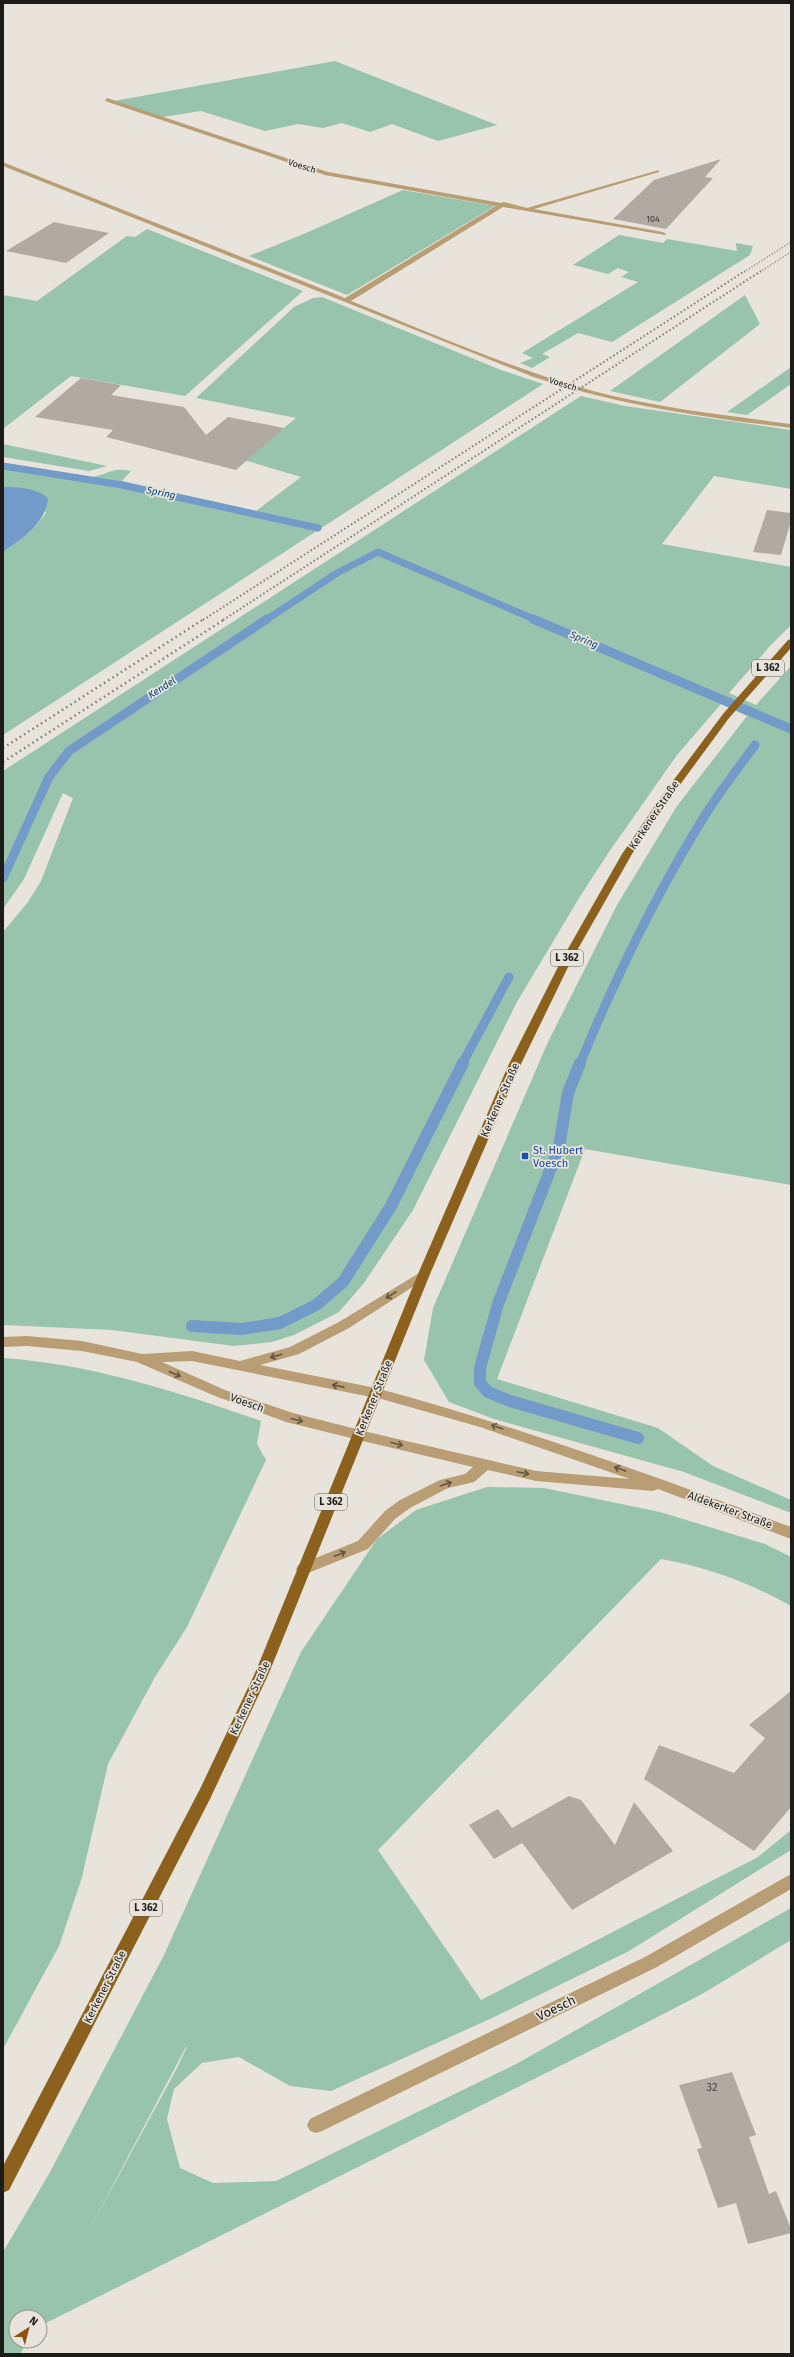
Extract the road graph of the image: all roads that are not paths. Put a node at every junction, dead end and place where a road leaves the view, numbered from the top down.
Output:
1 (107, 100) dead end
2 (3, 164) edge
3 (657, 171) dead end
4 (504, 204) junction
5 (527, 209) junction
6 (663, 234) dead end
7 (346, 301) junction
8 (791, 426) edge
9 (791, 642) edge
10 (424, 1274) junction
11 (3, 1342) edge
12 (140, 1358) junction
13 (239, 1366) junction
14 (376, 1393) junction
15 (359, 1434) junction
16 (485, 1465) junction
17 (670, 1488) junction
18 (791, 1533) edge
19 (303, 1569) junction
20 (791, 1881) edge
21 (316, 2125) dead end
22 (3, 2184) edge

1 - 4 street, Voesch
2 - 7 street, Voesch
3 - 5 street, Voesch
4 - 5 street, Voesch
4 - 7 street
5 - 6 street, Voesch
7 - 8 street, Voesch
9 - 10 main road, Kerkener Straße / L 362
10 -> 13 street, Voesch
10 - 14 main road, Kerkener Straße / L 362
11 - 12 street, Voesch
12 - 13 street, Voesch
12 -> 15 street, Voesch
14 -> 13 street, Voesch
14 - 15 main road, Kerkener Straße / L 362
17 -> 14 street, Aldekerker Straße
15 -> 16 street, Voesch
15 - 19 main road, Kerkener Straße / L 362
16 -> 17 street, Voesch
19 -> 16 street
17 - 18 street, Aldekerker Straße
19 - 22 main road, Kerkener Straße / L 362
20 - 21 street, Voesch

